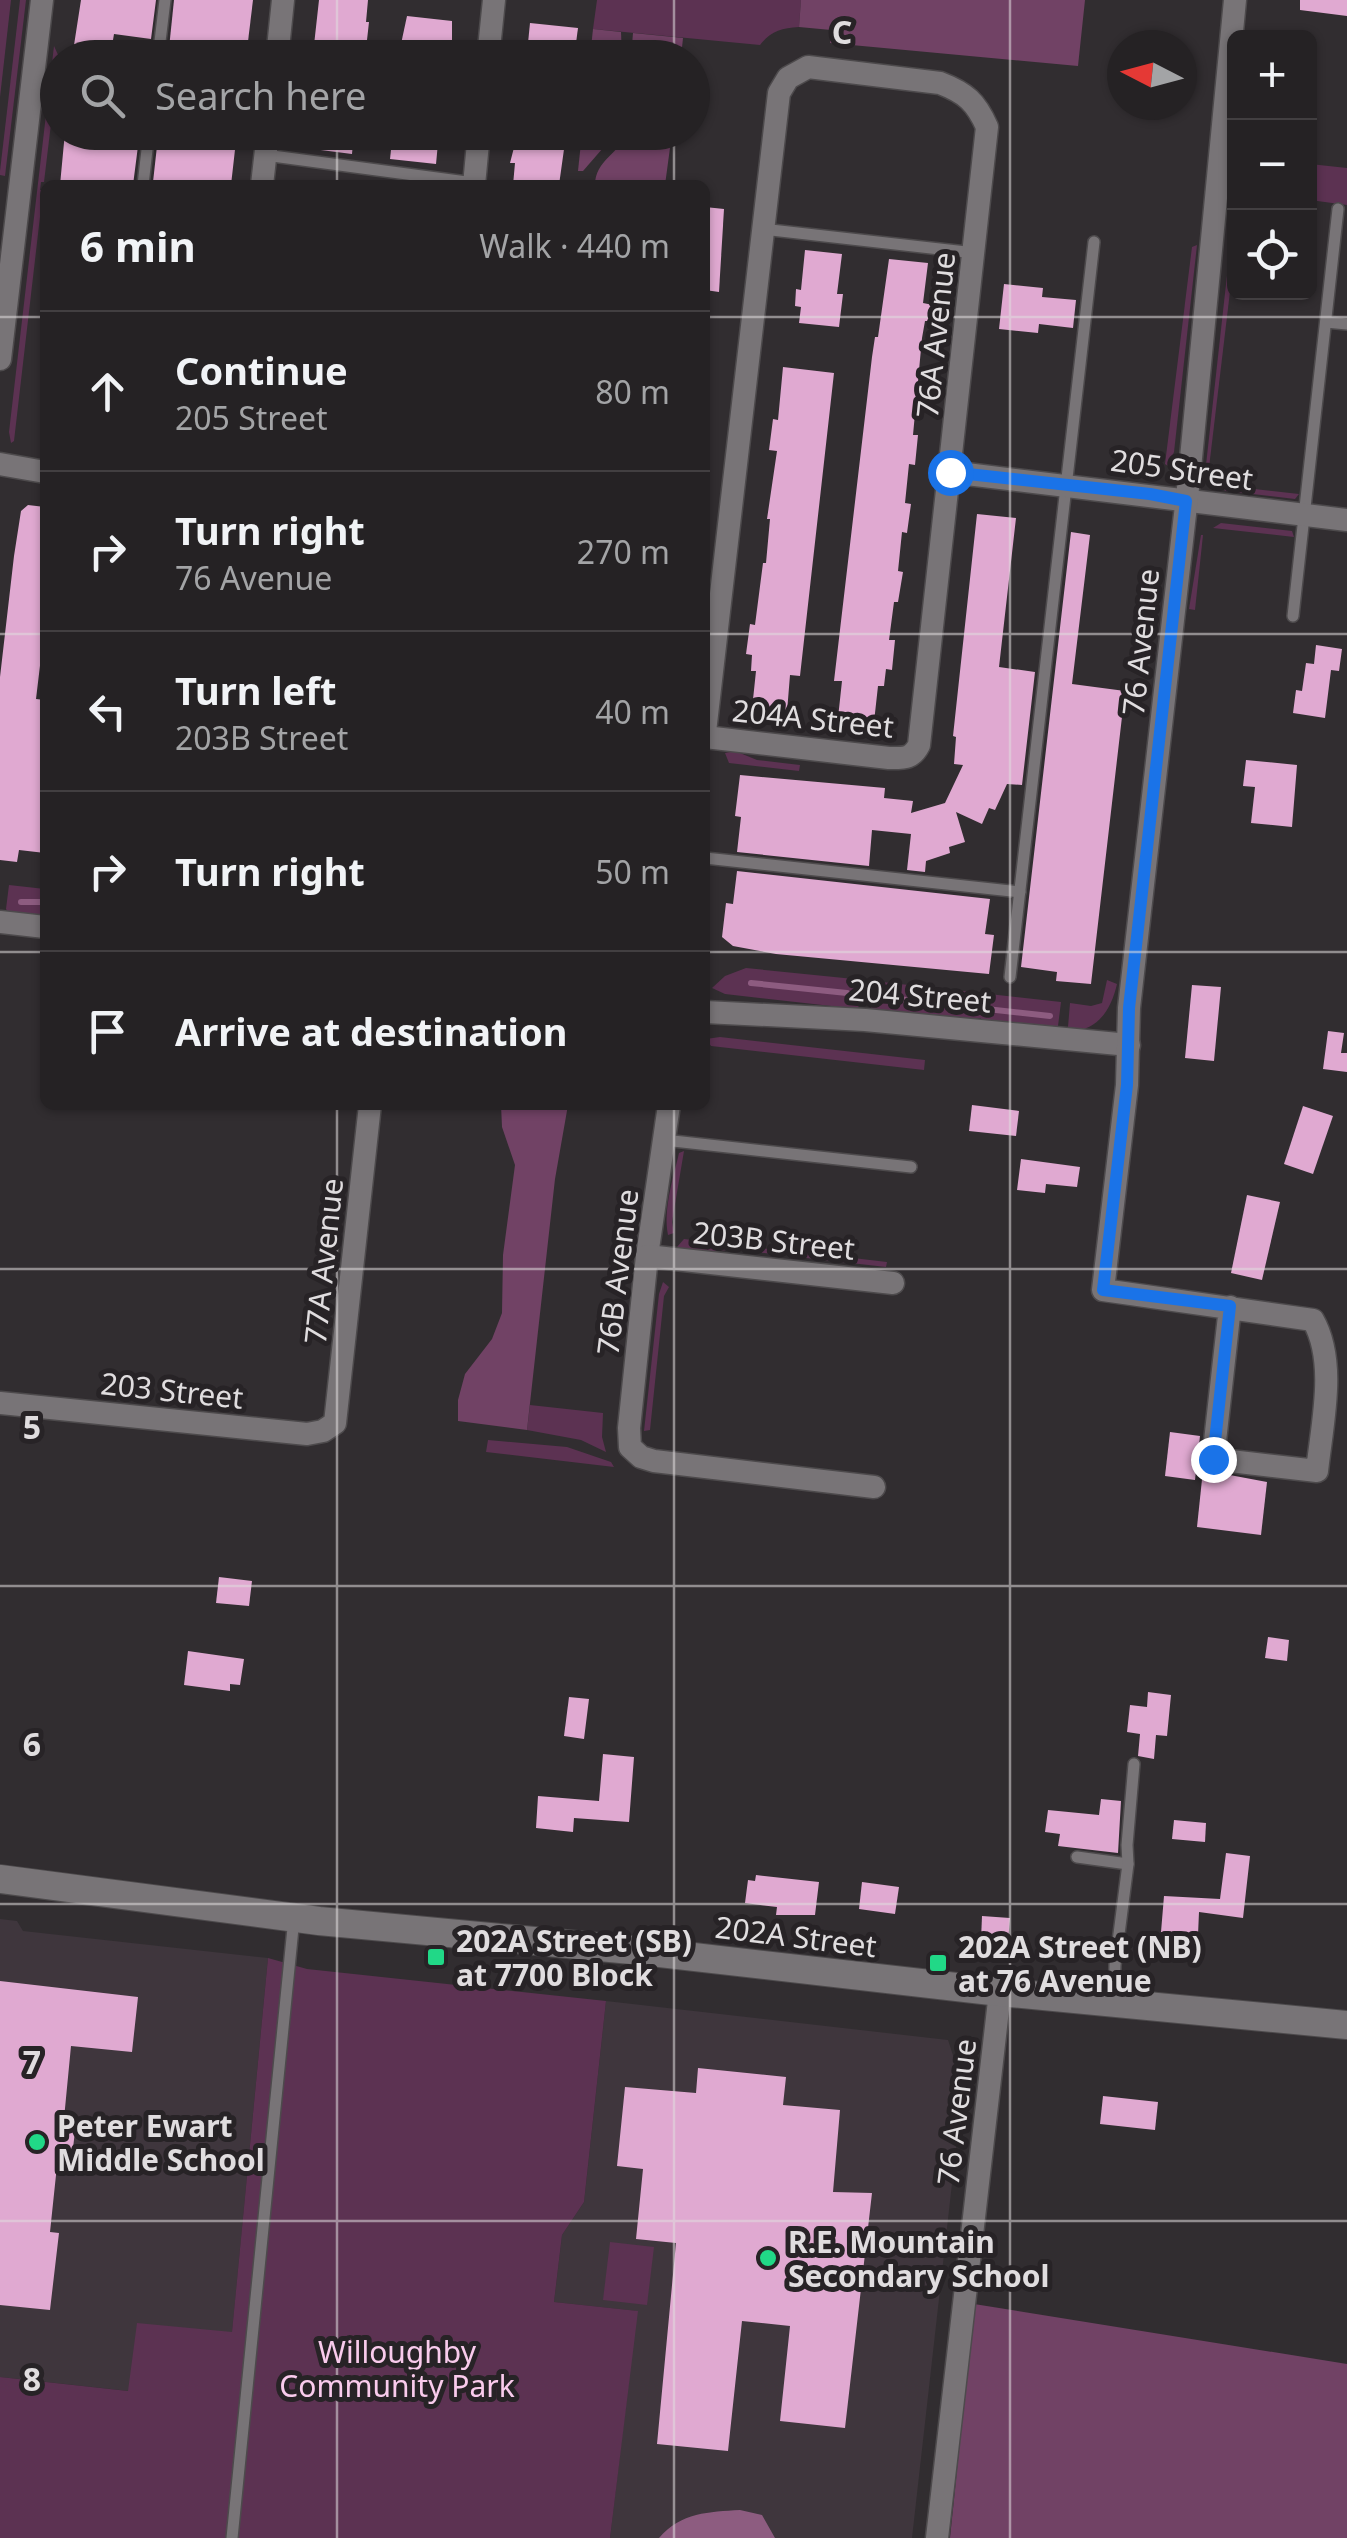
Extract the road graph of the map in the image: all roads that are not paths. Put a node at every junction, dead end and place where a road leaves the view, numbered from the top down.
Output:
1 (42, 0) edge
2 (165, 0) edge
3 (283, 0) edge
4 (494, 0) edge
5 (1235, 0) edge
6 (160, 40) edge
7 (279, 40) edge
8 (490, 40) edge
9 (147, 150) edge
10 (266, 150) edge
11 (298, 150) edge
12 (478, 150) edge
13 (144, 180) edge
14 (263, 180) edge
15 (453, 180) edge
16 (474, 180) edge
17 (1338, 208) dead end
18 (762, 230) junction
19 (1094, 242) dead end
20 (975, 253) junction
21 (1326, 322) junction
22 (1347, 324) edge
23 (0, 359) edge
24 (0, 464) edge
25 (40, 471) edge
26 (950, 472) junction
27 (1066, 484) junction
28 (1186, 501) junction
29 (1305, 516) junction
30 (1347, 520) edge
31 (1293, 616) dead end
32 (710, 691) edge
33 (710, 736) edge
34 (914, 754) joint
35 (710, 859) edge
36 (1020, 892) junction
37 (2, 923) edge
38 (40, 927) edge
39 (0, 947) edge
40 (1010, 976) dead end
41 (710, 1012) edge
42 (1129, 1045) junction
43 (369, 1110) edge
44 (668, 1110) edge
45 (664, 1140) junction
46 (911, 1168) dead end
47 (647, 1256) junction
48 (894, 1283) dead end
49 (1230, 1306) junction
50 (0, 1403) edge
51 (335, 1423) joint
52 (874, 1487) dead end
53 (1134, 1764) dead end
54 (1077, 1858) dead end
55 (1128, 1864) junction
56 (0, 1879) edge
57 (294, 1918) junction
58 (1000, 1992) junction
59 (1114, 2002) junction
60 (1347, 2025) edge
61 (232, 2538) edge
62 (937, 2538) edge

1 - 23 street
2 - 6 lane
3 - 7 street
4 - 8 street
5 - 28 street, 76 Avenue
9 - 13 lane
10 - 14 street
11 - 15 lane
12 - 16 street
17 - 21 lane
18 - 20 lane
18 - 20 street, 76A Avenue
18 - 32 street
19 - 27 lane
20 - 26 street, 76A Avenue
21 - 22 lane
21 - 29 lane
24 - 25 street
26 - 27 street, 205 Street
26 - 34 street, 76A Avenue
27 - 28 street, 205 Street
27 - 36 lane
28 - 29 street, 205 Street
28 - 42 street, 76 Avenue
29 - 30 street, 205 Street
29 - 31 lane
33 - 34 street, 204A Street
35 - 36 lane
36 - 40 lane
37 - 38 street
37 - 39 street
41 - 42 street, 204 Street
42 - 49 street, 76 Avenue
43 - 51 street, 77A Avenue
44 - 45 street, 76B Avenue
45 - 46 lane
45 - 47 street, 76B Avenue
47 - 48 street, 203B Street
47 - 52 street, 76B Avenue
49 - 49 street
50 - 51 street, 203 Street
53 - 55 lane
54 - 55 lane
55 - 59 lane
56 - 57 main road, 202A Street
57 - 58 main road, 202A Street
57 - 61 lane
58 - 59 main road, 202A Street
58 - 62 street, 76 Avenue
59 - 60 main road, 202A Street

